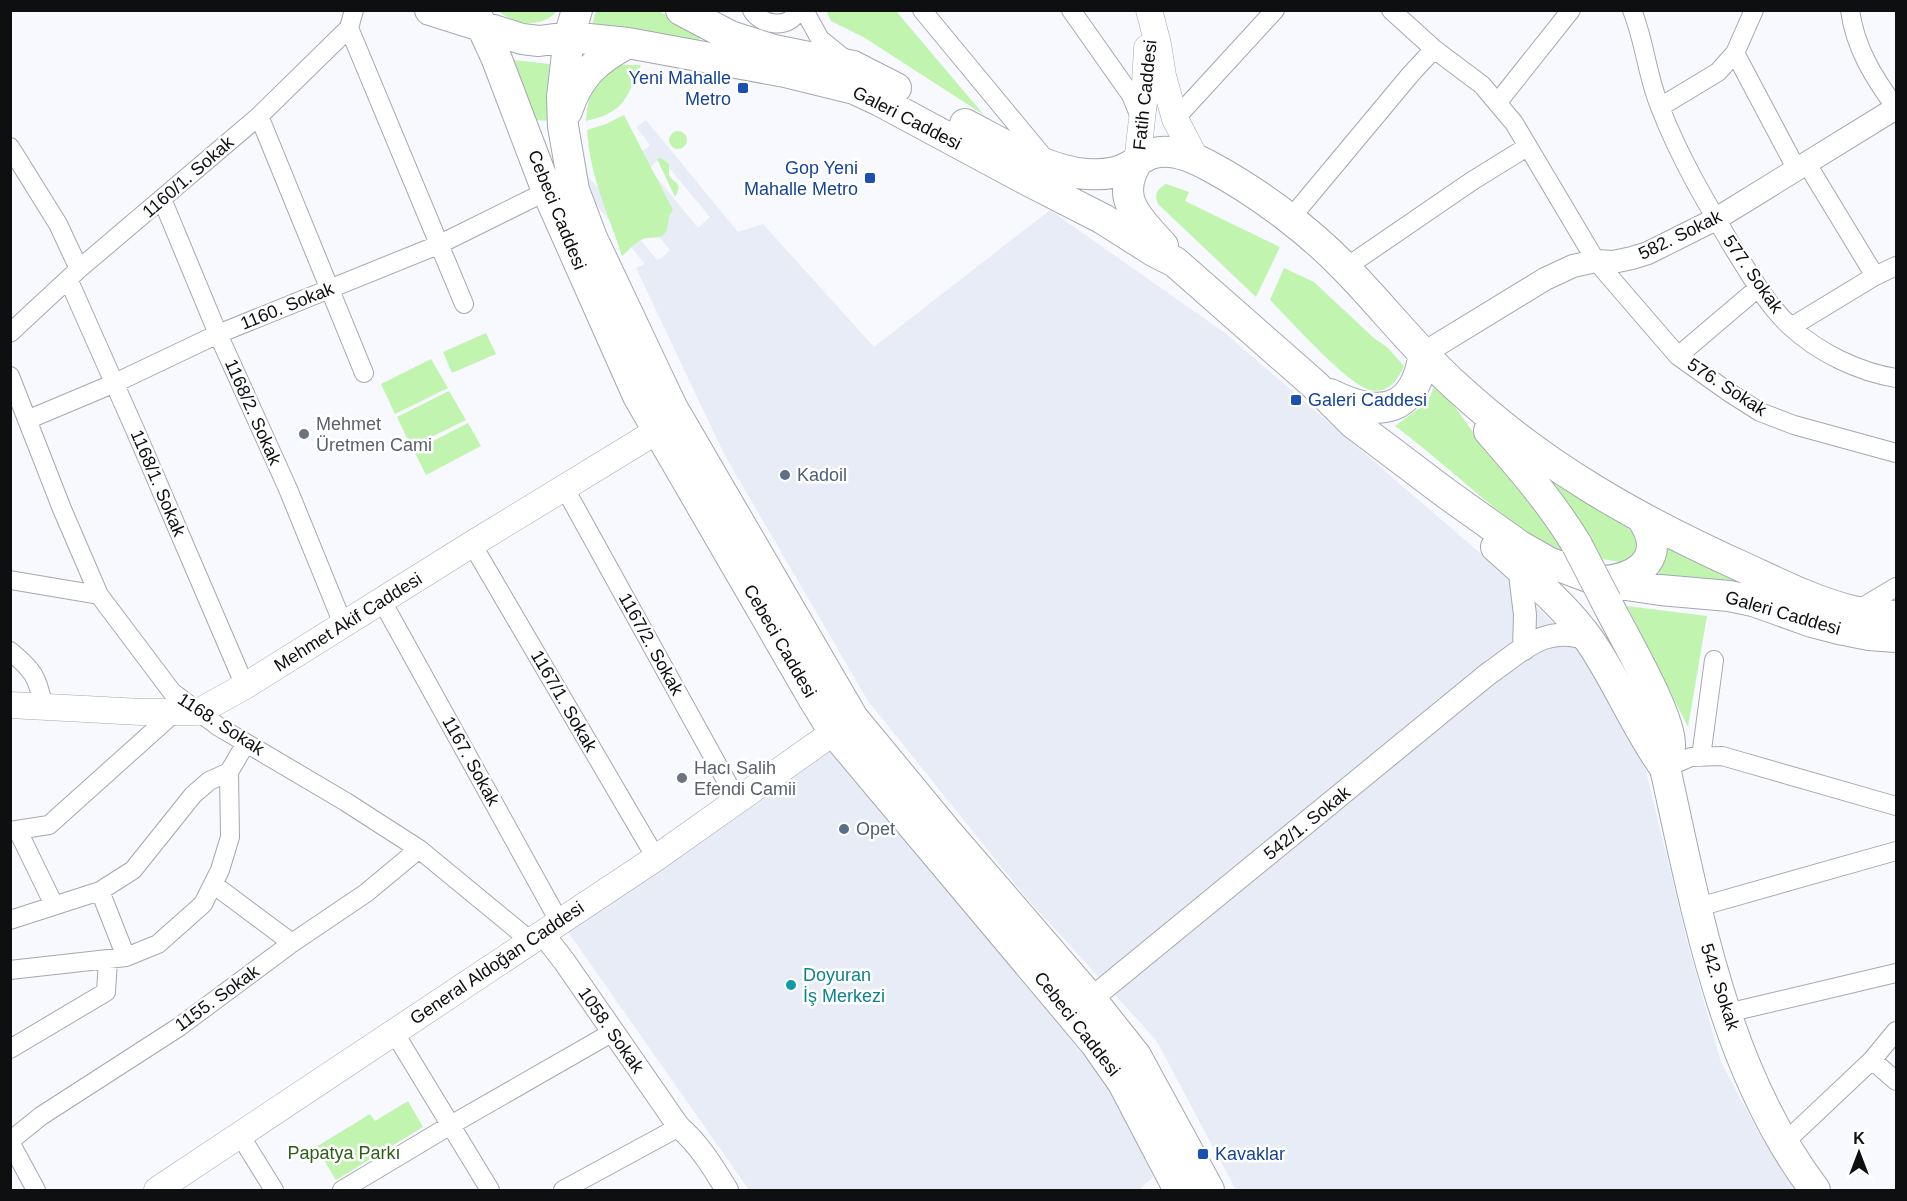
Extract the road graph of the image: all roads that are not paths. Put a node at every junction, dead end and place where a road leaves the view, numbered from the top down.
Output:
1 (430, 10) edge
2 (681, 10) edge
3 (752, 10) edge
4 (798, 10) edge
5 (804, 10) edge
6 (922, 10) edge
7 (1071, 10) edge
8 (1275, 10) edge
9 (1391, 10) edge
10 (1571, 10) edge
11 (1632, 10) edge
12 (1754, 10) edge
13 (1850, 10) edge
14 (352, 19) edge
15 (478, 19) edge
16 (1151, 19) edge
17 (573, 24) edge
18 (628, 43) junction
19 (1434, 49) junction
20 (1736, 53) junction
21 (853, 66) junction
22 (1498, 102) junction
23 (1660, 107) junction
24 (1896, 108) edge
25 (259, 116) junction
26 (1175, 119) junction
27 (1141, 121) junction
28 (563, 126) junction
29 (10, 147) edge
30 (1527, 147) junction
31 (1196, 159) junction
32 (1137, 162) junction
33 (1051, 166) junction
34 (1802, 167) junction
35 (548, 191) junction
36 (162, 199) junction
37 (1290, 219) junction
38 (1716, 219) junction
39 (438, 244) junction
40 (1596, 261) junction
41 (1175, 262) junction
42 (1896, 266) edge
43 (1345, 267) junction
44 (74, 275) junction
45 (1875, 276) junction
46 (1758, 288) junction
47 (331, 289) junction
48 (464, 304) dead end
49 (1791, 327) junction
50 (10, 333) edge
51 (218, 334) junction
52 (1424, 353) junction
53 (1678, 356) junction
54 (364, 373) dead end
55 (10, 376) edge
56 (1896, 378) edge
57 (115, 383) junction
58 (1315, 385) junction
59 (1456, 387) junction
60 (20, 415) edge
61 (657, 431) junction
62 (693, 444) junction
63 (1896, 453) edge
64 (564, 487) junction
65 (1447, 494) junction
66 (1643, 520) junction
67 (472, 544) junction
68 (1519, 566) junction
69 (10, 580) edge
70 (1896, 587) edge
71 (1603, 591) junction
72 (99, 595) junction
73 (382, 601) junction
74 (1854, 612) junction
75 (1896, 616) edge
76 (343, 624) junction
77 (1896, 637) edge
78 (1588, 639) junction
79 (1524, 648) junction
80 (10, 651) edge
81 (1714, 660) dead end
82 (245, 686) junction
83 (10, 705) edge
84 (43, 706) junction
85 (187, 712) junction
86 (844, 725) junction
87 (246, 742) junction
88 (1701, 757) junction
89 (1665, 768) junction
90 (229, 772) junction
91 (738, 802) junction
92 (1896, 806) edge
93 (14, 831) edge
94 (419, 849) junction
95 (1896, 851) edge
96 (657, 858) junction
97 (213, 884) junction
98 (100, 891) junction
99 (54, 905) junction
100 (1695, 908) junction
101 (10, 920) edge
102 (545, 932) junction
103 (292, 943) junction
104 (117, 958) junction
105 (10, 970) edge
106 (1896, 973) edge
107 (1081, 1008) junction
108 (1727, 1013) junction
109 (1896, 1031) edge
110 (394, 1032) junction
111 (613, 1032) junction
112 (10, 1049) edge
113 (1872, 1060) junction
114 (1896, 1081) edge
115 (449, 1126) junction
116 (679, 1127) junction
117 (240, 1136) junction
118 (10, 1142) edge
119 (1783, 1144) junction
120 (1175, 1189) edge
121 (36, 1191) edge
122 (156, 1191) edge
123 (274, 1191) edge
124 (342, 1191) edge
125 (490, 1191) edge
126 (563, 1191) edge
127 (710, 1191) edge
128 (727, 1191) edge
129 (1209, 1191) edge
130 (1815, 1191) edge

1 - 15 main road, Galeri Caddesi
2 - 21 main road, Galeri Caddesi
3 - 4 street
5 - 21 street
6 - 33 street
7 - 27 street
8 - 26 street
9 - 19 street, 576. Sokak
10 - 22 street
11 - 23 street, 577. Sokak
12 - 20 street
13 - 24 street
14 - 25 street, 1160/1. Sokak
14 - 39 street
15 - 17 main road, Galeri Caddesi
15 - 35 main road, Cebeci Caddesi
16 - 26 main road, Fatih Caddesi
16 - 27 main road, Fatih Caddesi
17 - 18 main road, Galeri Caddesi
17 - 28 main road, Cebeci Caddesi
18 - 28 main road
18 - 41 main road, Galeri Caddesi
19 - 22 street, 576. Sokak
19 - 37 street
20 - 23 street
20 - 34 street
21 - 33 main road, Galeri Caddesi
22 - 30 street, 576. Sokak
23 - 38 street, 577. Sokak
24 - 34 street, 582. Sokak
25 - 36 street, 1160/1. Sokak
25 - 47 street
26 - 31 main road, Fatih Caddesi
27 - 32 main road, Fatih Caddesi
28 - 62 main road, Cebeci Caddesi
29 - 44 street, 1168/1. Sokak
30 - 40 street, 576. Sokak
30 - 43 street
31 - 32 main road, Galeri Caddesi
31 - 37 main road, Galeri Caddesi
32 - 33 main road, Galeri Caddesi
32 - 41 main road
34 - 38 street, 582. Sokak
34 - 45 street
35 - 39 street, 1160. Sokak
35 - 61 main road, Cebeci Caddesi
36 - 44 street, 1160/1. Sokak
36 - 51 street, 1168/2. Sokak
37 - 43 main road, Galeri Caddesi
38 - 40 street, 582. Sokak
38 - 46 street, 577. Sokak
39 - 47 street, 1160. Sokak
39 - 48 street
40 - 52 street, 582. Sokak
40 - 53 street, 576. Sokak
41 - 58 main road, Galeri Caddesi
42 - 45 street
43 - 52 main road, Galeri Caddesi
44 - 50 street, 1160/1. Sokak
44 - 57 street, 1168/1. Sokak
45 - 49 street
46 - 49 street, 577. Sokak
46 - 53 street
47 - 51 street, 1160. Sokak
47 - 54 street
49 - 56 street, 577. Sokak
51 - 57 street, 1160. Sokak
51 - 76 street, 1168/2. Sokak
52 - 58 main road
52 - 59 main road, Galeri Caddesi
53 - 63 street, 576. Sokak
55 - 60 street, 1168. Sokak
57 - 60 street, 1160. Sokak
57 - 82 street, 1168/1. Sokak
58 - 65 main road, Galeri Caddesi
59 - 66 main road, Galeri Caddesi
59 - 71 main road, bridge
60 - 72 street, 1168. Sokak
61 - 62 main road
61 - 64 main road, Mehmet Akif Caddesi
61 - 86 main road, Cebeci Caddesi
62 - 86 main road, Cebeci Caddesi
64 - 67 main road, Mehmet Akif Caddesi
64 - 91 street, 1167/2. Sokak
65 - 68 main road
65 - 71 main road, Galeri Caddesi
66 - 71 main road
66 - 74 main road, Galeri Caddesi
67 - 73 main road, Mehmet Akif Caddesi
67 - 96 street, 1167/1. Sokak
68 - 78 main road
68 - 79 street
69 - 72 street
70 - 74 street
71 - 77 main road, Galeri Caddesi
71 - 89 main road
72 - 85 street, 1168. Sokak
73 - 76 main road, Mehmet Akif Caddesi
73 - 102 street, 1167. Sokak
74 - 75 main road, Galeri Caddesi
76 - 82 main road, Mehmet Akif Caddesi
78 - 79 street, 542/1. Sokak
78 - 89 main road
79 - 107 street, 542/1. Sokak
80 - 84 street
81 - 88 street
82 - 85 main road, Mehmet Akif Caddesi
83 - 84 main road
84 - 85 main road
85 - 87 street, 1168. Sokak
85 - 93 street
86 - 91 main road, General Aldoğan Caddesi
86 - 107 main road, Cebeci Caddesi
87 - 90 street
87 - 94 street, 1168. Sokak
88 - 89 street
88 - 92 street
89 - 100 main road, 542. Sokak
90 - 97 street
90 - 98 street
91 - 96 main road, General Aldoğan Caddesi
93 - 99 street
94 - 102 street, 1168. Sokak
94 - 103 street, 1155. Sokak
95 - 100 street
96 - 102 main road, General Aldoğan Caddesi
97 - 103 street
97 - 104 street
98 - 99 street
98 - 104 street
99 - 101 street
100 - 108 main road, 542. Sokak
102 - 110 main road, General Aldoğan Caddesi
102 - 111 street, 1058. Sokak
103 - 118 street, 1155. Sokak
104 - 105 street
104 - 112 street
106 - 108 street
107 - 120 main road, Cebeci Caddesi
107 - 129 main road, Cebeci Caddesi
108 - 119 main road, 542. Sokak
109 - 113 street
110 - 115 street
110 - 117 main road, General Aldoğan Caddesi
111 - 115 street
111 - 116 street, 1058. Sokak
113 - 114 street
113 - 119 street
115 - 124 street
115 - 125 street
116 - 126 street
116 - 127 street, 1058. Sokak
116 - 128 street, 1058. Sokak
117 - 122 main road, General Aldoğan Caddesi
117 - 123 street
118 - 121 street
119 - 130 main road, 542. Sokak

